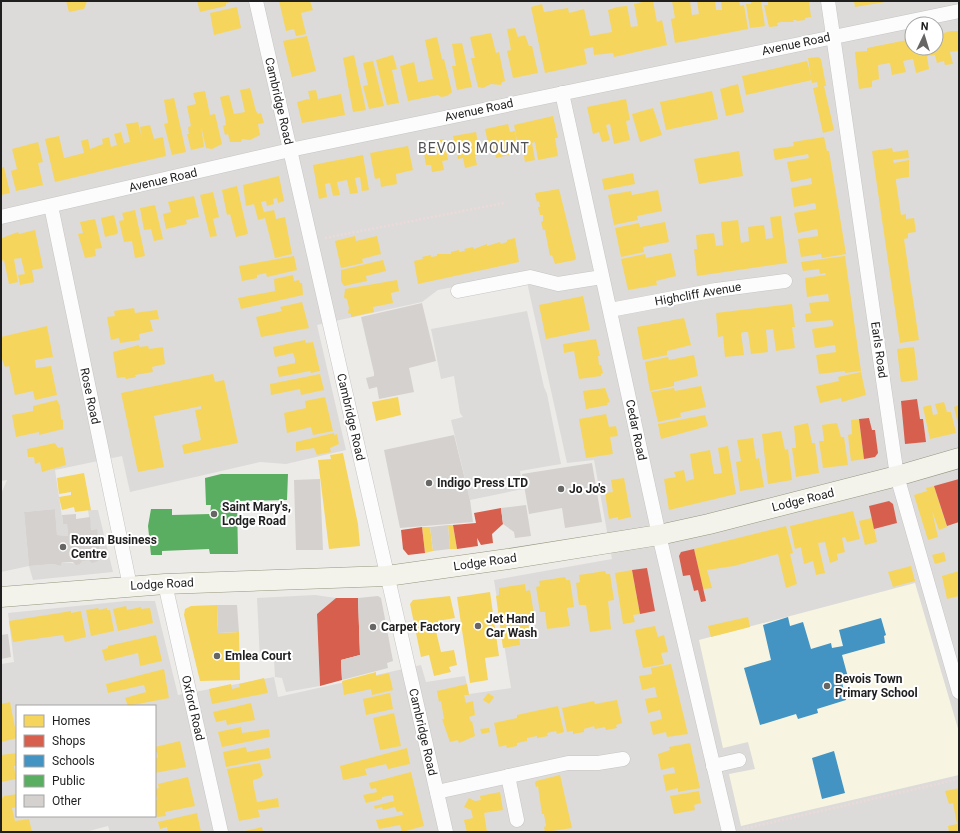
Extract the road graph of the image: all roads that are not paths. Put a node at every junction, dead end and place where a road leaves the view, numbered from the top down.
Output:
1 (256, 1) edge
2 (828, 1) edge
3 (959, 10) edge
4 (834, 36) junction
5 (562, 93) junction
6 (290, 150) junction
7 (50, 206) junction
8 (1, 217) edge
9 (602, 277) junction
10 (785, 281) dead end
11 (458, 290) dead end
12 (610, 310) junction
13 (959, 458) edge
14 (897, 476) junction
15 (659, 535) junction
16 (387, 576) junction
17 (165, 584) junction
18 (130, 586) junction
19 (1, 597) edge
20 (959, 692) edge
21 (623, 759) dead end
22 (739, 760) dead end
23 (713, 766) junction
24 (508, 776) junction
25 (437, 792) junction
26 (517, 820) dead end
27 (734, 831) edge
28 (221, 832) edge
29 (446, 832) edge

1 - 6 street, Cambridge Road
2 - 4 street, Earls Road
3 - 4 street, Avenue Road
4 - 5 street, Avenue Road
4 - 14 street, Earls Road
5 - 6 street, Avenue Road
5 - 9 street, Cedar Road
6 - 7 street, Avenue Road
6 - 16 street, Cambridge Road
7 - 8 street, Avenue Road
7 - 18 street, Rose Road
9 - 11 street
9 - 12 street, Cedar Road
10 - 12 street, Highcliff Avenue
12 - 15 street, Cedar Road
13 - 14 street, Lodge Road
14 - 15 street, Lodge Road
14 - 20 street, Earls Road
15 - 16 street, Lodge Road
15 - 23 street, Cedar Road
16 - 17 street, Lodge Road
16 - 25 street, Cambridge Road
17 - 18 street, Lodge Road
17 - 28 street, Oxford Road
18 - 19 street, Lodge Road
21 - 24 street
22 - 23 street
23 - 27 street, Cedar Road
24 - 25 street
24 - 26 street
25 - 29 street, Cambridge Road

